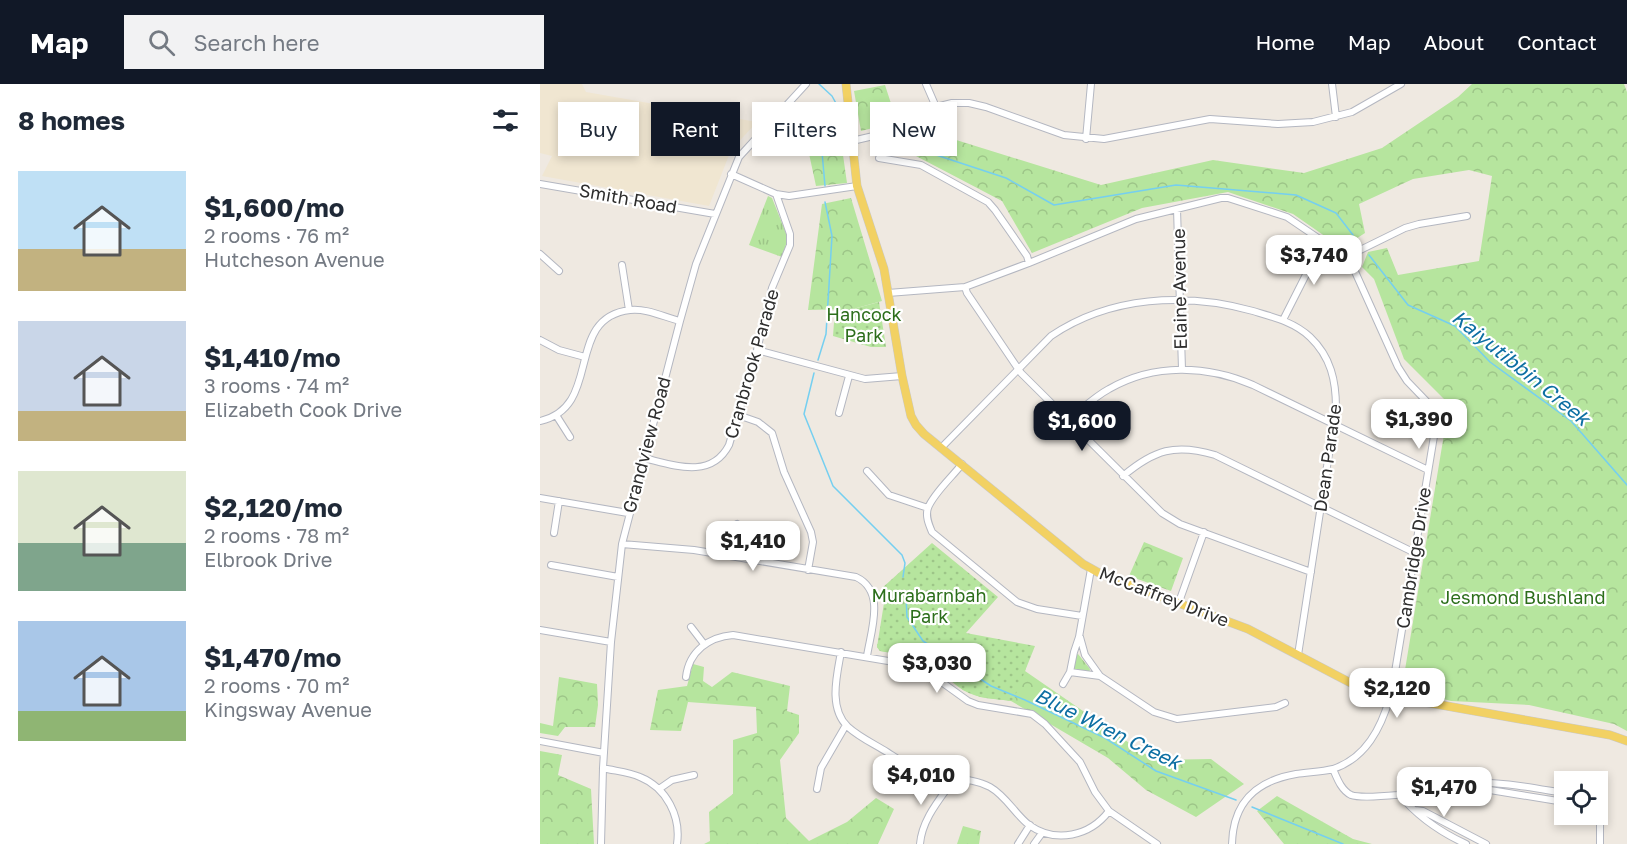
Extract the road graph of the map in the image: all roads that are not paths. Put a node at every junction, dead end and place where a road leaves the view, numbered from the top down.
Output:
1 (806, 84) edge
2 (846, 84) edge
3 (926, 84) edge
4 (1091, 84) edge
5 (1332, 84) edge
6 (1401, 84) edge
7 (848, 102) edge
8 (934, 102) edge
9 (957, 103) edge
10 (1336, 117) junction
11 (1086, 139) junction
12 (854, 156) edge
13 (879, 158) dead end
14 (731, 174) junction
15 (540, 184) edge
16 (857, 186) junction
17 (776, 194) junction
18 (1177, 208) junction
19 (715, 214) junction
20 (1467, 216) dead end
21 (1323, 242) junction
22 (540, 254) edge
23 (1346, 256) junction
24 (556, 258) dead end
25 (1029, 263) junction
26 (551, 264) junction
27 (622, 265) dead end
28 (559, 271) dead end
29 (965, 287) junction
30 (888, 293) junction
31 (1180, 300) junction
32 (629, 310) junction
33 (1283, 320) junction
34 (680, 321) junction
35 (540, 340) edge
36 (757, 350) junction
37 (585, 357) junction
38 (1017, 369) junction
39 (1182, 369) junction
40 (849, 376) junction
41 (902, 376) junction
42 (839, 413) dead end
43 (556, 415) junction
44 (738, 415) junction
45 (1068, 420) junction
46 (540, 421) edge
47 (1335, 426) junction
48 (570, 437) dead end
49 (941, 448) junction
50 (644, 458) junction
51 (962, 464) junction
52 (1428, 470) junction
53 (867, 471) dead end
54 (1123, 476) junction
55 (540, 498) edge
56 (559, 501) junction
57 (928, 508) junction
58 (1321, 508) junction
59 (628, 513) junction
60 (738, 525) dead end
61 (1204, 532) junction
62 (554, 533) dead end
63 (622, 544) junction
64 (1415, 553) junction
65 (736, 557) junction
66 (551, 565) dead end
67 (1091, 569) junction
68 (808, 570) junction
69 (1311, 572) junction
70 (618, 577) junction
71 (1179, 602) junction
72 (1082, 616) junction
73 (691, 627) dead end
74 (540, 630) edge
75 (1079, 637) junction
76 (611, 642) junction
77 (704, 644) junction
78 (841, 652) junction
79 (1298, 655) junction
80 (867, 656) junction
81 (1070, 672) junction
82 (1100, 676) junction
83 (686, 677) dead end
84 (1063, 684) dead end
85 (1393, 684) dead end
86 (1390, 697) junction
87 (1285, 703) dead end
88 (846, 725) junction
89 (540, 741) edge
90 (1627, 741) edge
91 (604, 753) junction
92 (603, 768) junction
93 (1333, 769) junction
94 (694, 775) dead end
95 (954, 778) junction
96 (1447, 788) junction
97 (659, 789) junction
98 (816, 789) dead end
99 (1554, 792) edge
100 (1399, 794) junction
101 (1554, 800) edge
102 (1411, 809) junction
103 (1109, 810) junction
104 (1030, 825) junction
105 (1600, 825) edge
106 (1042, 833) junction
107 (601, 844) edge
108 (677, 844) edge
109 (920, 844) edge
110 (1018, 844) edge
111 (1034, 844) edge
112 (1157, 844) edge
113 (1232, 844) edge
114 (1466, 844) edge
115 (1486, 844) edge
116 (1600, 844) edge

1 - 14 street, Grandview Road
2 - 7 main road, McCaffrey Drive
3 - 8 street
4 - 11 street
5 - 10 street
6 - 10 street
9 - 11 street
10 - 11 street
12 - 16 main road, McCaffrey Drive
13 - 25 street
14 - 17 street
14 - 19 street, Grandview Road
15 - 19 street, Smith Road
16 - 17 street
16 - 30 main road, McCaffrey Drive
17 - 36 street, Cranbrook Parade
18 - 21 street
18 - 25 street
18 - 31 street, Elaine Avenue
19 - 34 street, Grandview Road
20 - 23 street
21 - 23 street
21 - 33 street
22 - 26 street
23 - 52 street, Cambridge Drive
24 - 26 street
25 - 29 street
26 - 28 street
27 - 32 street
29 - 30 street
29 - 38 street
30 - 41 main road, McCaffrey Drive
31 - 33 street, Dean Parade
31 - 38 street, Dean Parade
31 - 39 street, Elaine Avenue
32 - 34 street
32 - 37 street
33 - 47 street, Dean Parade
34 - 50 street, Grandview Road
35 - 37 street
36 - 40 street
36 - 44 street, Cranbrook Parade
37 - 43 street
38 - 45 street
38 - 49 street, Dean Parade
39 - 45 street
39 - 47 street
40 - 41 street
40 - 42 street
41 - 49 main road, McCaffrey Drive
43 - 46 street
43 - 48 street
44 - 50 street, Cranbrook Parade
44 - 68 street
45 - 54 street
47 - 52 street
47 - 58 street, Dean Parade
49 - 51 main road, McCaffrey Drive
50 - 59 street, Grandview Road
51 - 57 street
51 - 67 main road, McCaffrey Drive
52 - 64 street, Cambridge Drive
53 - 57 street
54 - 58 street
54 - 61 street
55 - 56 street
56 - 59 street
56 - 62 street
57 - 72 street
58 - 64 street
58 - 69 street, Dean Parade
59 - 63 street, Grandview Road
60 - 65 street
61 - 69 street
61 - 71 street
63 - 65 street
63 - 70 street, Grandview Road
64 - 85 street, Cambridge Drive
65 - 68 street
66 - 70 street
67 - 71 main road, McCaffrey Drive
67 - 72 street
68 - 80 street
69 - 79 street, Dean Parade
70 - 76 street, Grandview Road
71 - 79 main road, McCaffrey Drive
72 - 75 street
73 - 77 street
74 - 76 street
75 - 81 street
75 - 82 street
76 - 91 street, Grandview Road
77 - 78 street
77 - 83 street
78 - 80 street
78 - 88 street
79 - 86 main road, McCaffrey Drive
80 - 103 street
81 - 82 street
81 - 84 street
82 - 87 street
86 - 90 main road, McCaffrey Drive
86 - 93 street
88 - 95 street
88 - 98 street
89 - 91 street
91 - 92 street, Grandview Road
92 - 97 street
92 - 107 street, Grandview Road
93 - 100 street
93 - 113 street
94 - 97 street
95 - 104 street
95 - 109 street
96 - 99 street
96 - 100 street
96 - 101 street
97 - 108 street
100 - 102 street
102 - 114 street
102 - 115 street
103 - 106 street
103 - 112 street
104 - 106 street
104 - 110 street
105 - 116 street
106 - 111 street

